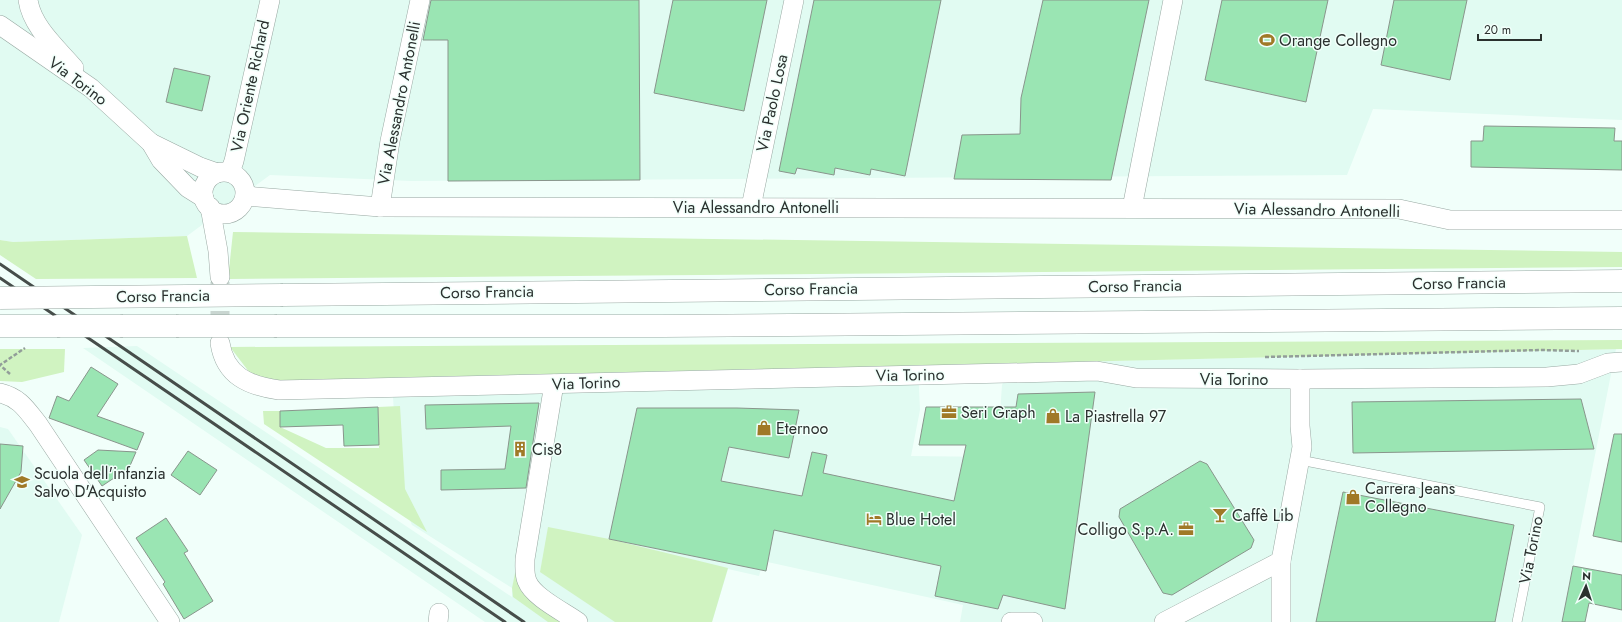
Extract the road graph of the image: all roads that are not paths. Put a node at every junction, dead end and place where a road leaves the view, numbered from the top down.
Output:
1 (28, 0) edge
2 (270, 0) edge
3 (420, 0) edge
4 (794, 0) edge
5 (1173, 0) edge
6 (0, 25) edge
7 (91, 88) junction
8 (151, 143) junction
9 (223, 173) junction
10 (245, 196) junction
11 (207, 203) junction
12 (380, 207) junction
13 (751, 207) junction
14 (1132, 208) junction
15 (1622, 220) edge
16 (220, 276) tunnel mouth
17 (1622, 281) edge
18 (0, 298) edge
19 (1622, 318) edge
20 (0, 326) edge
21 (220, 343) tunnel mouth
22 (1622, 362) edge
23 (1300, 379) junction
24 (554, 384) junction
25 (6, 394) edge
26 (1300, 460) junction
27 (1281, 561) junction
28 (1168, 620) edge
29 (170, 622) edge
30 (578, 622) edge
31 (1011, 622) edge
32 (1033, 622) edge
33 (1193, 622) edge
34 (1281, 622) edge
35 (1517, 622) edge

1 - 7 street
2 - 9 street, Via Oriente Richard
3 - 12 street, Via Alessandro Antonelli
4 - 13 street, Via Paolo Losa
5 - 14 street
6 - 7 street, Via Torino
7 - 8 street, Via Torino
8 - 9 street, Via Torino
8 - 11 street, Via Torino
9 - 10 street, Via Torino
9 - 11 street
10 - 11 street, Via Torino
10 - 12 street, Via Alessandro Antonelli
11 - 16 street
12 - 13 street, Via Alessandro Antonelli
13 - 14 street, Via Alessandro Antonelli
14 - 15 street, Via Alessandro Antonelli
17 - 18 main road, Corso Francia, bridge
19 - 20 main road, Corso Francia, bridge
21 - 24 street, Via Torino
22 - 23 street, Via Torino
23 - 24 street, Via Torino
23 - 26 street
24 - 30 street
25 - 29 street
26 - 27 street
26 - 35 lane, Via Torino
27 - 28 street
27 - 34 street
28 - 33 street
31 - 32 street

